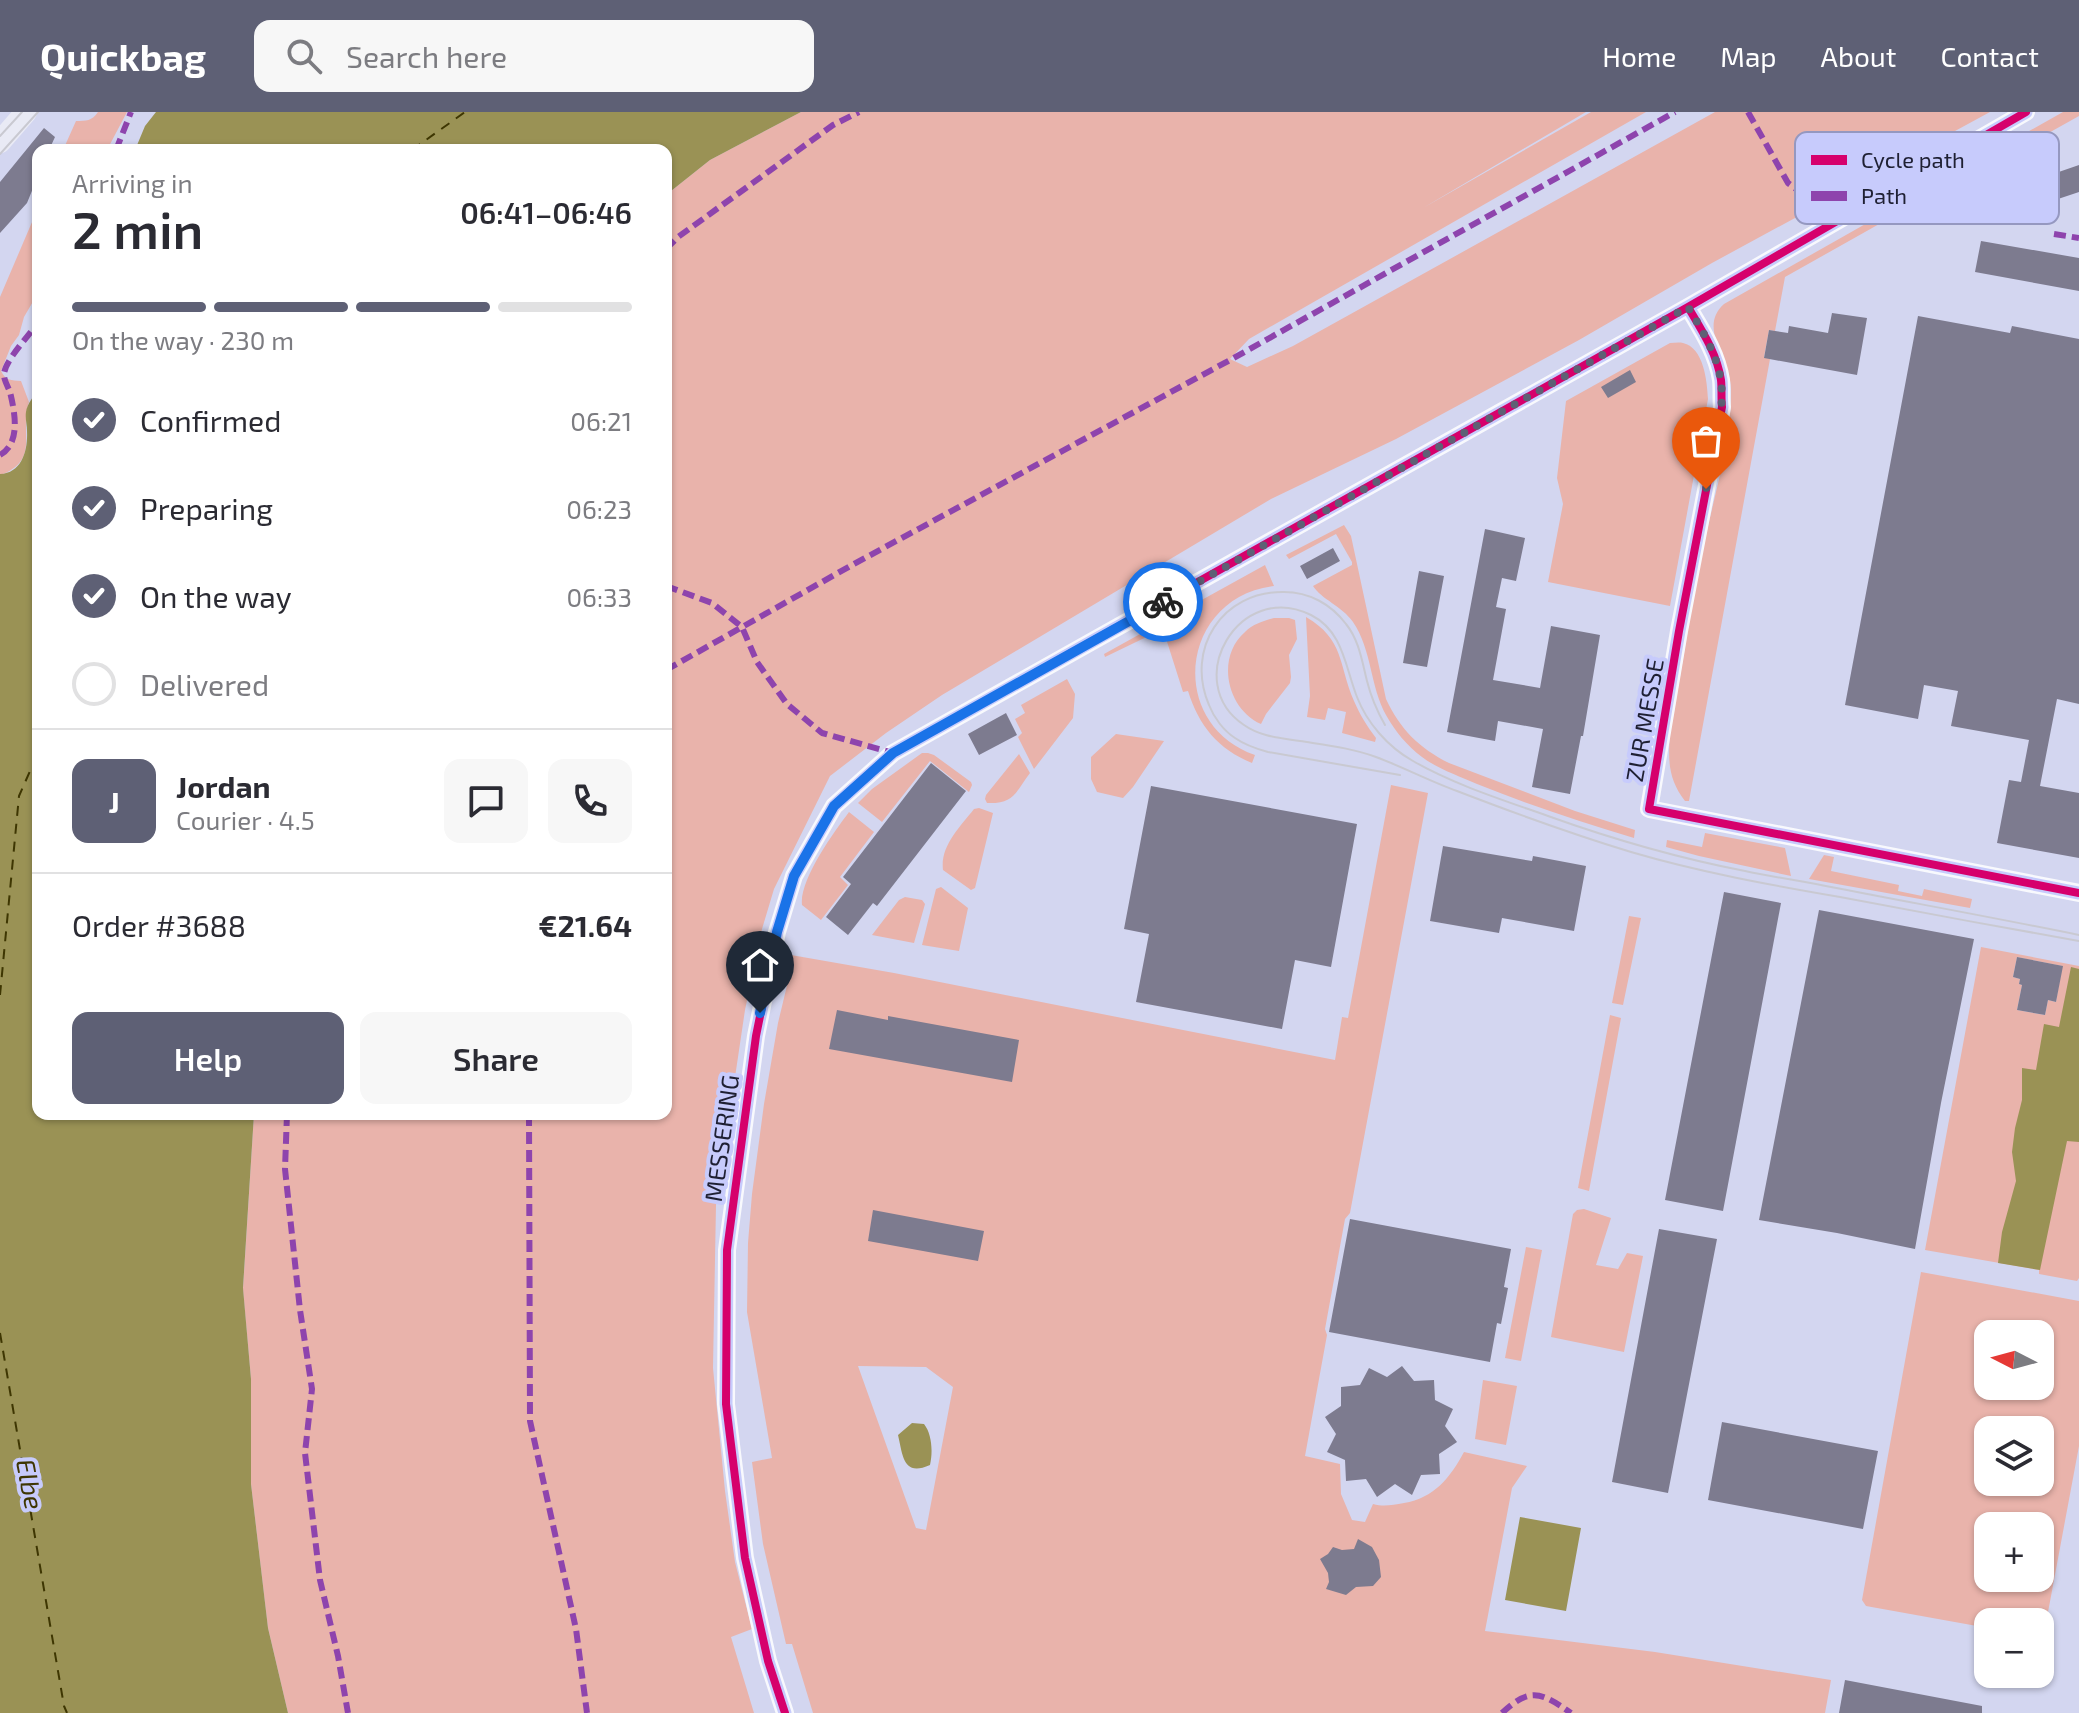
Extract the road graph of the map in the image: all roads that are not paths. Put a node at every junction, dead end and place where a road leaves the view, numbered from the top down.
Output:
1 (26, 112) edge
2 (2026, 112) edge
3 (1991, 132) edge
4 (0, 142) edge
5 (1832, 224) edge
6 (1688, 307) junction
7 (2079, 893) edge
8 (785, 1713) edge

1 - 4 main road
2 - 3 street, MESSERING
5 - 6 street, MESSERING
6 - 7 street, ZUR MESSE
6 - 8 street, MESSERING

